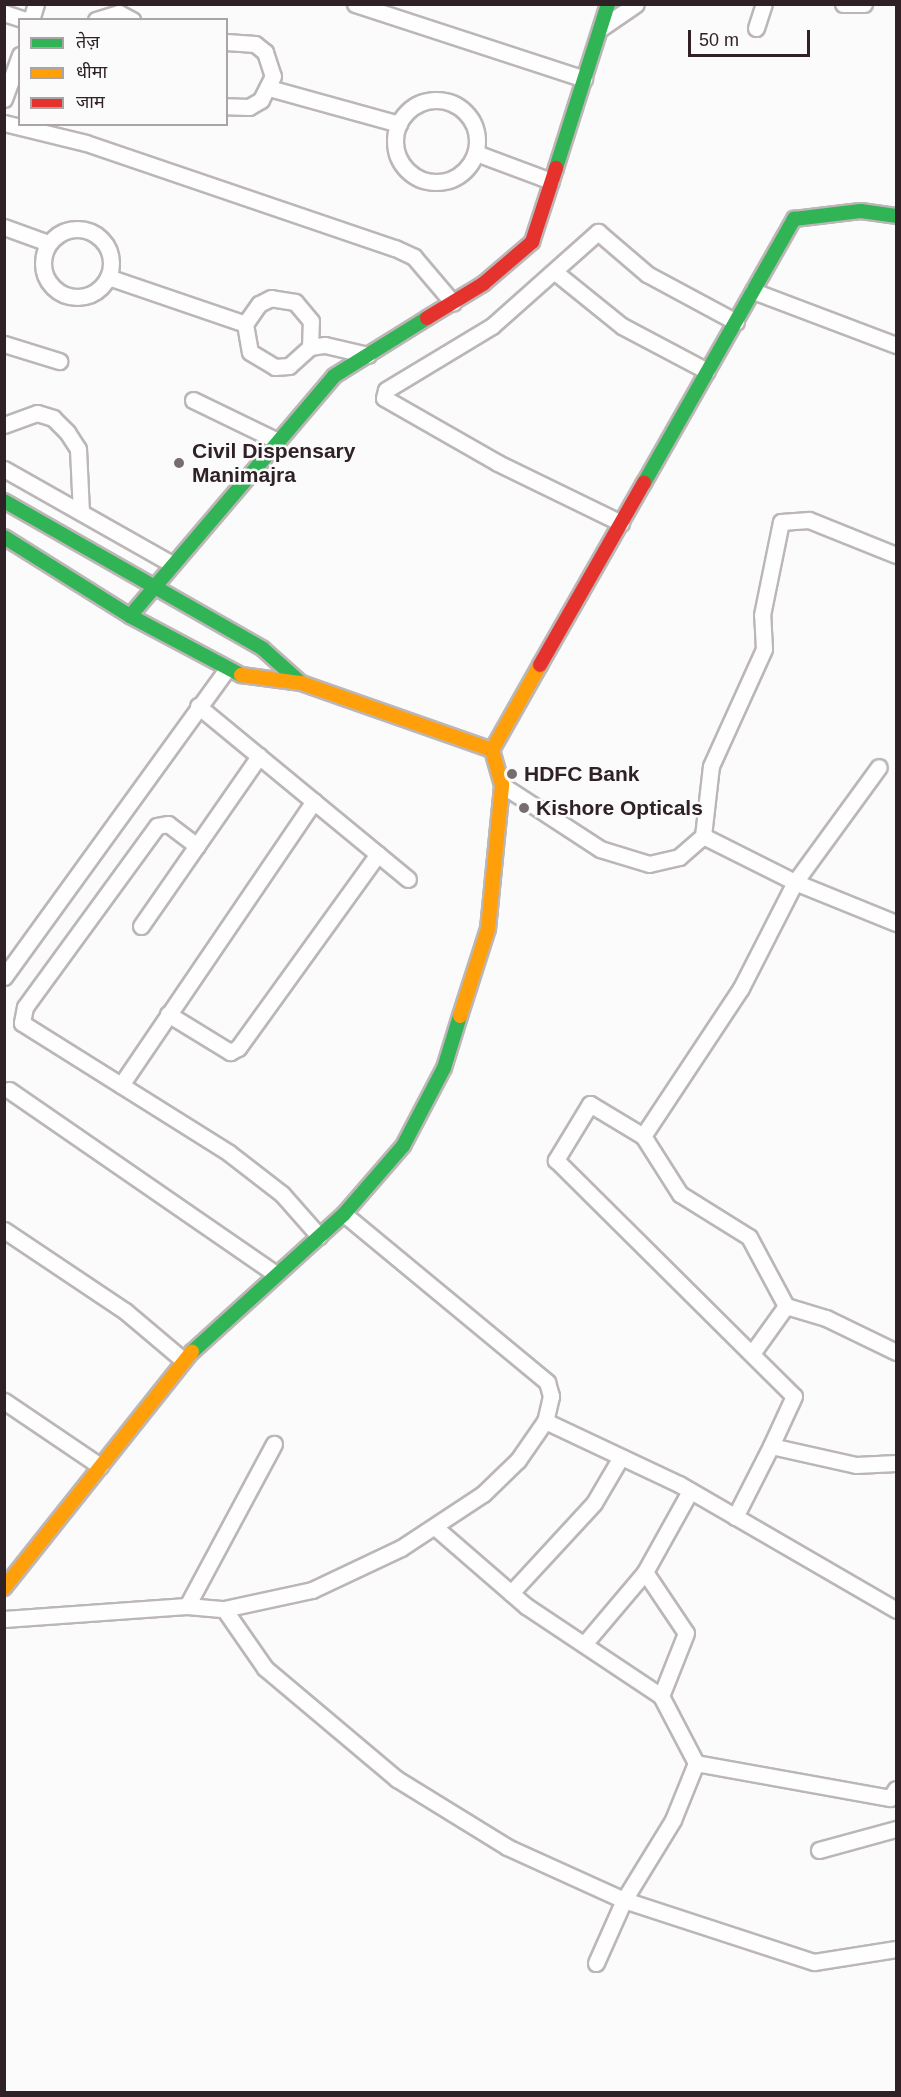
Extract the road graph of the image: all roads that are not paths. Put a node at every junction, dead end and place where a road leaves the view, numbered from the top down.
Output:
1 (355, 4) edge
2 (608, 4) edge
3 (636, 4) edge
4 (764, 4) edge
5 (843, 4) edge
6 (864, 4) edge
7 (4, 13) edge
8 (19, 18) edge
9 (104, 18) edge
10 (128, 18) edge
11 (601, 28) junction
12 (756, 28) dead end
13 (228, 42) edge
14 (18, 60) edge
15 (584, 79) junction
16 (270, 88) junction
17 (4, 99) edge
18 (228, 106) edge
19 (4, 123) edge
20 (399, 124) junction
21 (476, 153) junction
22 (551, 181) junction
23 (897, 216) edge
24 (4, 227) edge
25 (48, 243) junction
26 (555, 272) junction
27 (108, 277) junction
28 (753, 291) junction
29 (453, 303) junction
30 (736, 322) junction
31 (245, 324) junction
32 (4, 344) edge
33 (897, 345) edge
34 (310, 346) junction
35 (368, 355) junction
36 (59, 361) dead end
37 (707, 371) junction
38 (193, 400) dead end
39 (4, 425) edge
40 (278, 441) junction
41 (4, 469) edge
42 (4, 501) edge
43 (81, 512) junction
44 (621, 523) junction
45 (4, 537) edge
46 (897, 555) edge
47 (172, 564) junction
48 (152, 587) junction
49 (130, 616) junction
50 (228, 669) junction
51 (301, 683) junction
52 (198, 706) junction
53 (492, 750) junction
54 (259, 756) junction
55 (879, 767) dead end
56 (502, 785) junction
57 (314, 801) junction
58 (704, 836) junction
59 (197, 846) junction
60 (378, 854) junction
61 (408, 879) dead end
62 (795, 882) junction
63 (897, 922) edge
64 (141, 926) dead end
65 (4, 977) edge
66 (168, 1014) junction
67 (121, 1085) junction
68 (9, 1090) dead end
69 (643, 1136) junction
70 (344, 1214) junction
71 (4, 1230) edge
72 (319, 1236) junction
73 (276, 1274) junction
74 (786, 1306) junction
75 (753, 1352) junction
76 (897, 1352) edge
77 (183, 1360) junction
78 (4, 1401) edge
79 (545, 1421) junction
80 (274, 1444) dead end
81 (771, 1446) junction
82 (621, 1457) junction
83 (897, 1463) edge
84 (99, 1466) junction
85 (690, 1491) junction
86 (735, 1517) junction
87 (436, 1528) junction
88 (645, 1572) junction
89 (4, 1588) edge
90 (511, 1593) junction
91 (187, 1606) junction
92 (224, 1609) junction
93 (897, 1610) edge
94 (4, 1619) edge
95 (585, 1643) junction
96 (661, 1696) junction
97 (696, 1763) junction
98 (897, 1789) edge
99 (897, 1829) edge
100 (819, 1850) dead end
101 (624, 1900) junction
102 (897, 1949) edge
103 (596, 1963) dead end

1 - 15 street
2 - 11 street
3 - 11 street
4 - 12 street
5 - 6 street
7 - 8 street
9 - 10 street
11 - 15 street
13 - 16 street
14 - 17 street
15 - 22 street
16 - 18 street
16 - 20 street
19 - 29 street
20 - 21 street
20 - 21 street
21 - 22 street
22 - 29 street
23 - 28 street
24 - 25 street
25 - 27 street
25 - 27 street
26 - 30 street
26 - 37 street
26 - 44 street
27 - 31 street
28 - 30 street
28 - 33 street
29 - 35 street
30 - 37 street
31 - 34 street
31 - 34 street
32 - 36 street
34 - 35 street
35 - 40 street
37 - 44 street
38 - 40 street
39 - 43 street
40 - 47 street
41 - 43 street
42 - 48 street
43 - 47 street
44 - 53 street
45 - 49 street
46 - 58 street
47 - 48 street
48 - 49 street
48 - 51 street
49 - 50 street
50 - 51 street
50 - 52 street
51 - 53 street
52 - 54 street
52 - 65 street
53 - 56 street
54 - 57 street
54 - 59 street
55 - 62 street
56 - 58 street
56 - 70 street
57 - 60 street
57 - 66 street
58 - 62 street
59 - 64 street
59 - 67 street
60 - 61 street
60 - 66 street
62 - 63 street
62 - 69 street
66 - 67 street
67 - 72 street
68 - 73 street
69 - 74 street
69 - 75 street
70 - 72 street
70 - 79 street
71 - 77 street
72 - 73 street
73 - 77 street
74 - 75 street
74 - 76 street
75 - 81 street
77 - 84 street
78 - 84 street
79 - 82 street
79 - 87 street
80 - 91 street
81 - 83 street
81 - 86 street
82 - 85 street
82 - 90 street
84 - 89 street
85 - 86 street
85 - 88 street
86 - 93 street
87 - 90 street
87 - 92 street
88 - 95 street
88 - 96 street
90 - 95 street
91 - 92 street
91 - 94 street
92 - 101 street
95 - 96 street
96 - 97 street
97 - 98 street
97 - 101 street
99 - 100 street
101 - 102 street
101 - 103 street

